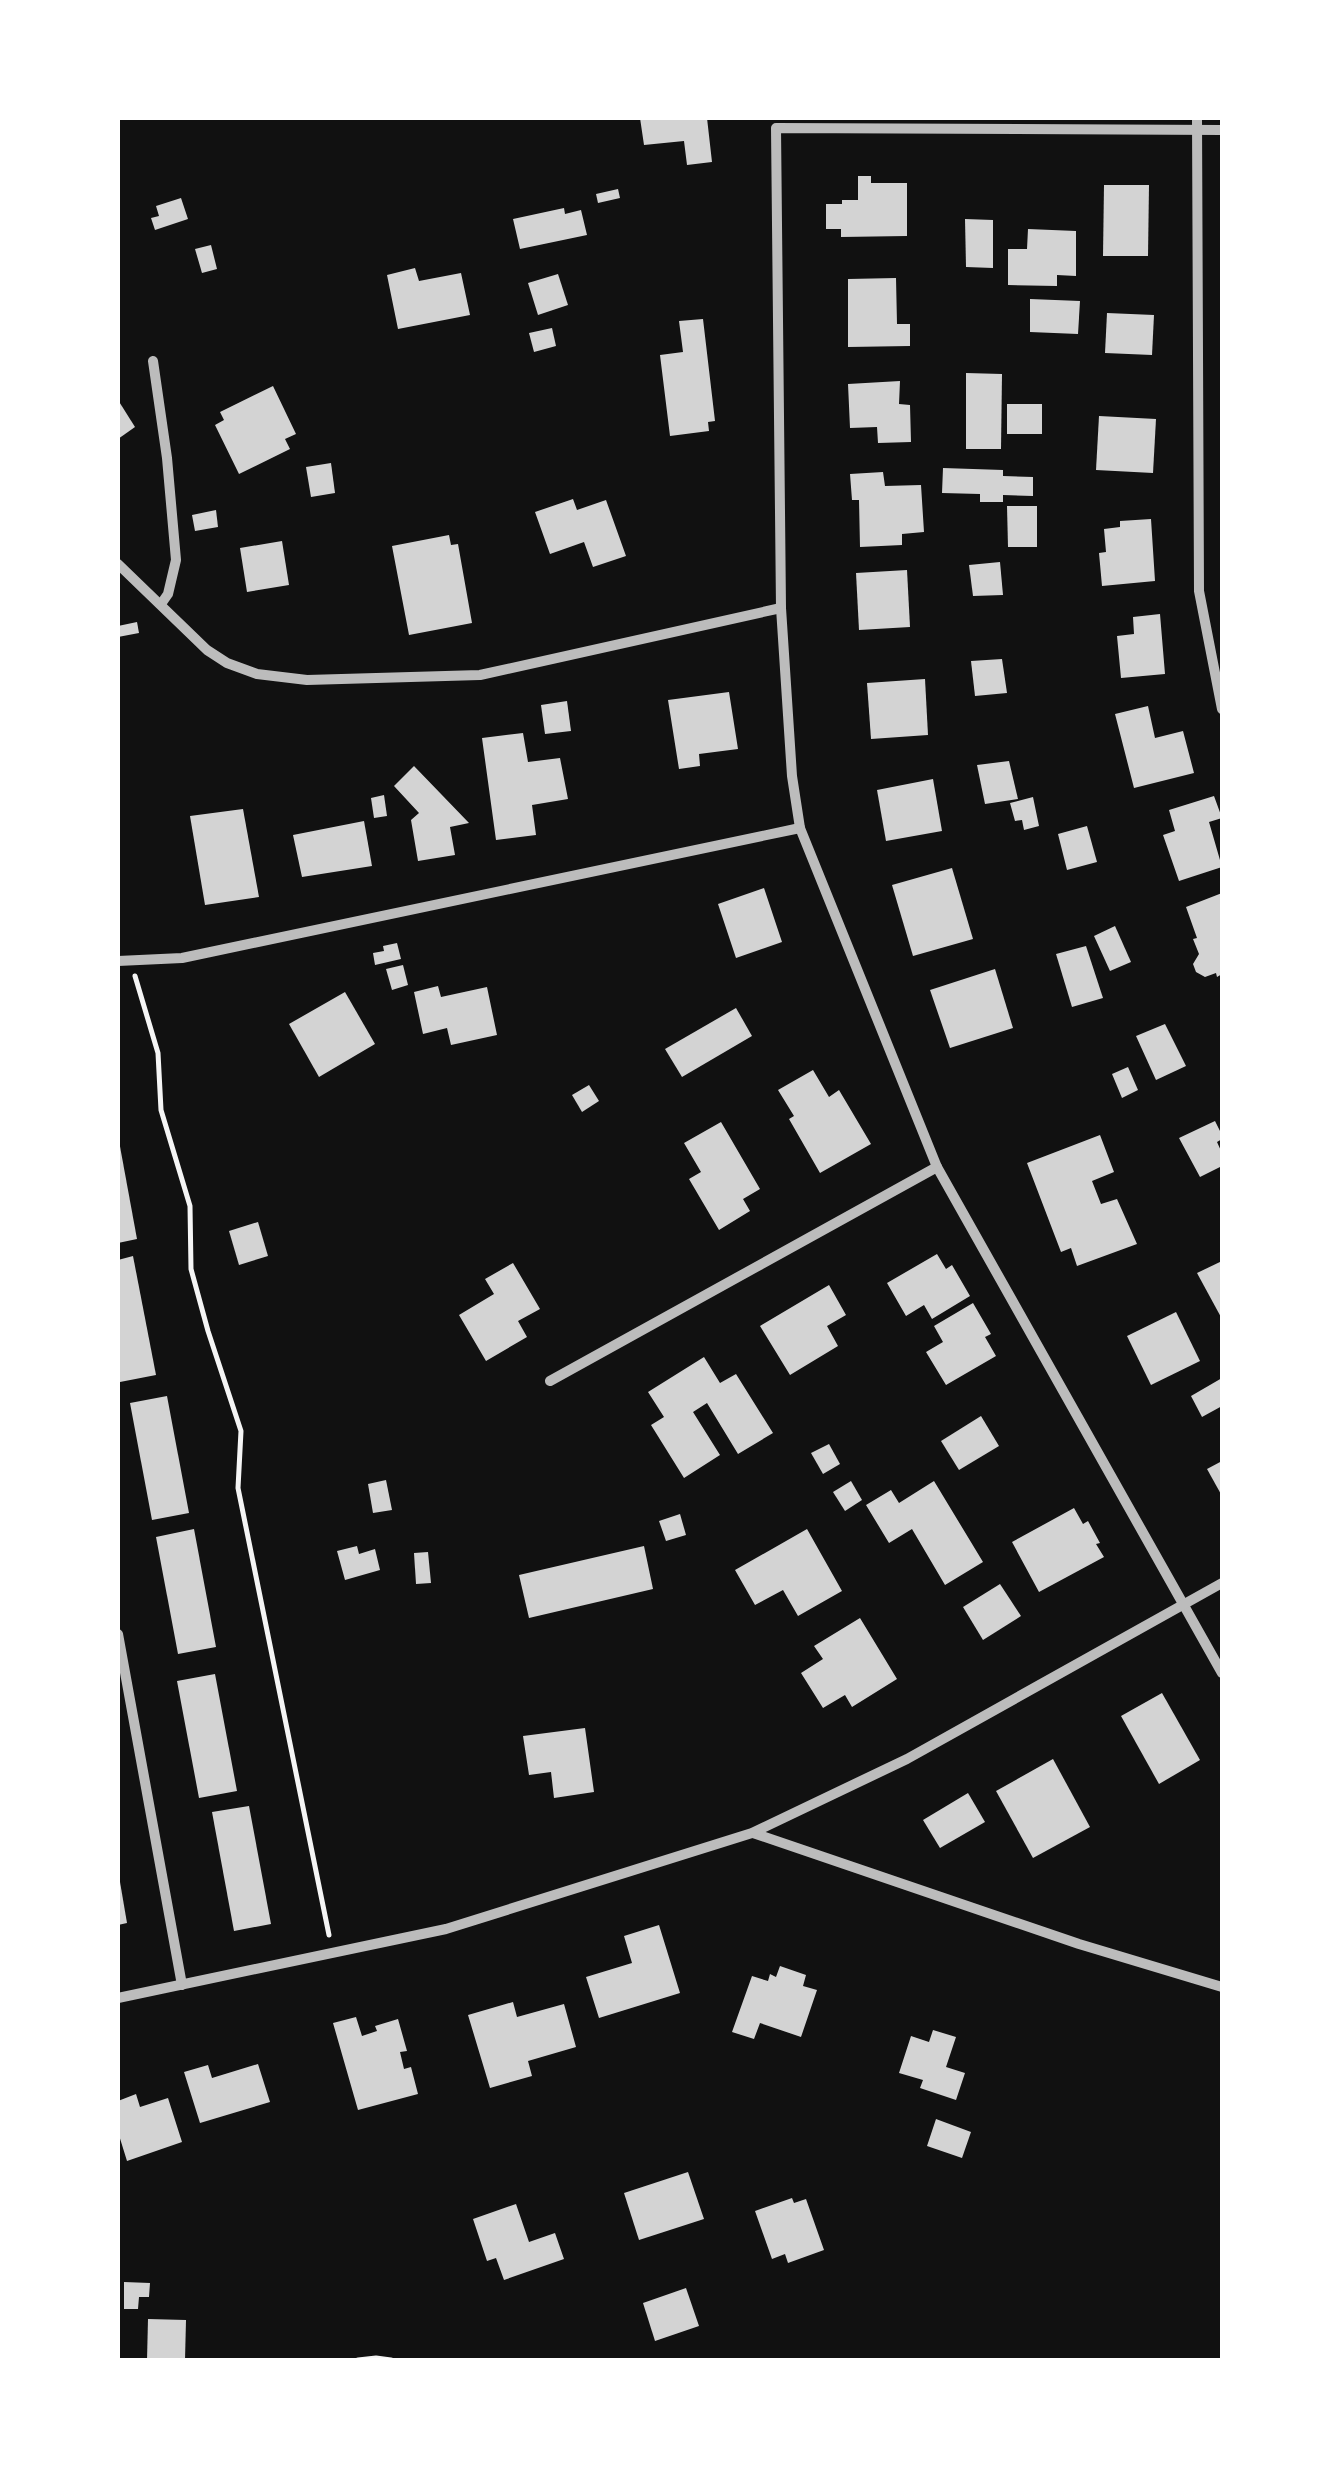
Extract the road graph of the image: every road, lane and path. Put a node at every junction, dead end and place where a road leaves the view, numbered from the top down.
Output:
1 (1197, 123) edge
2 (1222, 130) edge
3 (153, 361) dead end
4 (118, 564) edge
5 (161, 604) junction
6 (781, 608) junction
7 (1222, 710) edge
8 (800, 828) junction
9 (122, 960) edge
10 (937, 1166) junction
11 (550, 1382) dead end
12 (1222, 1583) edge
13 (1183, 1604) junction
14 (118, 1634) edge
15 (1222, 1673) edge
16 (752, 1833) junction
17 (333, 1953) junction
18 (182, 1985) junction
19 (1222, 1986) edge
20 (118, 1998) edge
21 (358, 2360) edge
22 (391, 2360) edge

1 - 2 street
1 - 6 street
1 - 7 street
3 - 5 street
4 - 5 street
5 - 6 street
6 - 8 street
8 - 9 street
8 - 10 street
9 - 17 path
10 - 11 street
10 - 13 street
12 - 13 street
13 - 15 street
13 - 16 street
14 - 18 street
16 - 17 street
16 - 19 street
17 - 18 street
18 - 20 street
21 - 22 path

